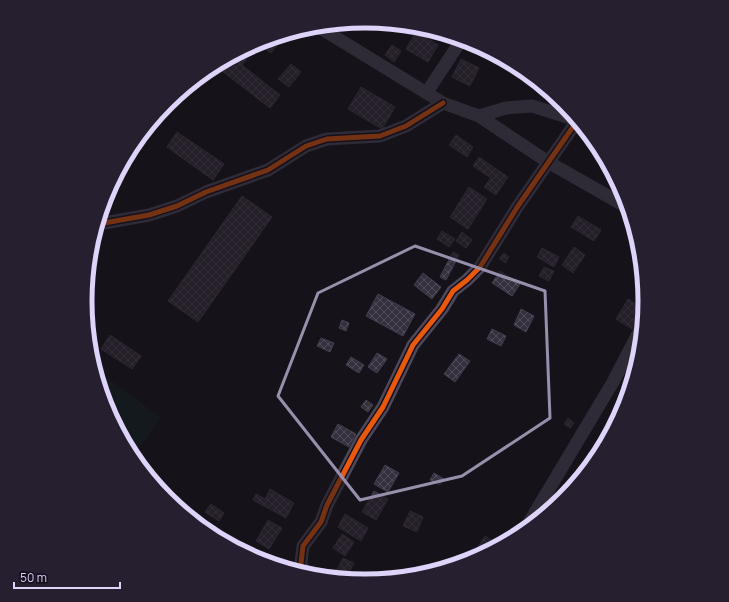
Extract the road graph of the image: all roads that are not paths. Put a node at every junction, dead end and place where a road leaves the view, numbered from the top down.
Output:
1 (325, 31) edge
2 (458, 45) edge
3 (427, 92) junction
4 (443, 102) junction
5 (478, 116) junction
6 (567, 118) edge
7 (574, 126) edge
8 (548, 162) junction
9 (619, 202) edge
10 (103, 223) edge
11 (634, 341) edge
12 (533, 517) edge
13 (302, 567) edge

1 - 3 street
2 - 3 street
3 - 4 street
4 - 5 street
4 - 10 street
5 - 6 street
5 - 8 street
7 - 8 street
8 - 9 street
8 - 13 street
11 - 12 street

